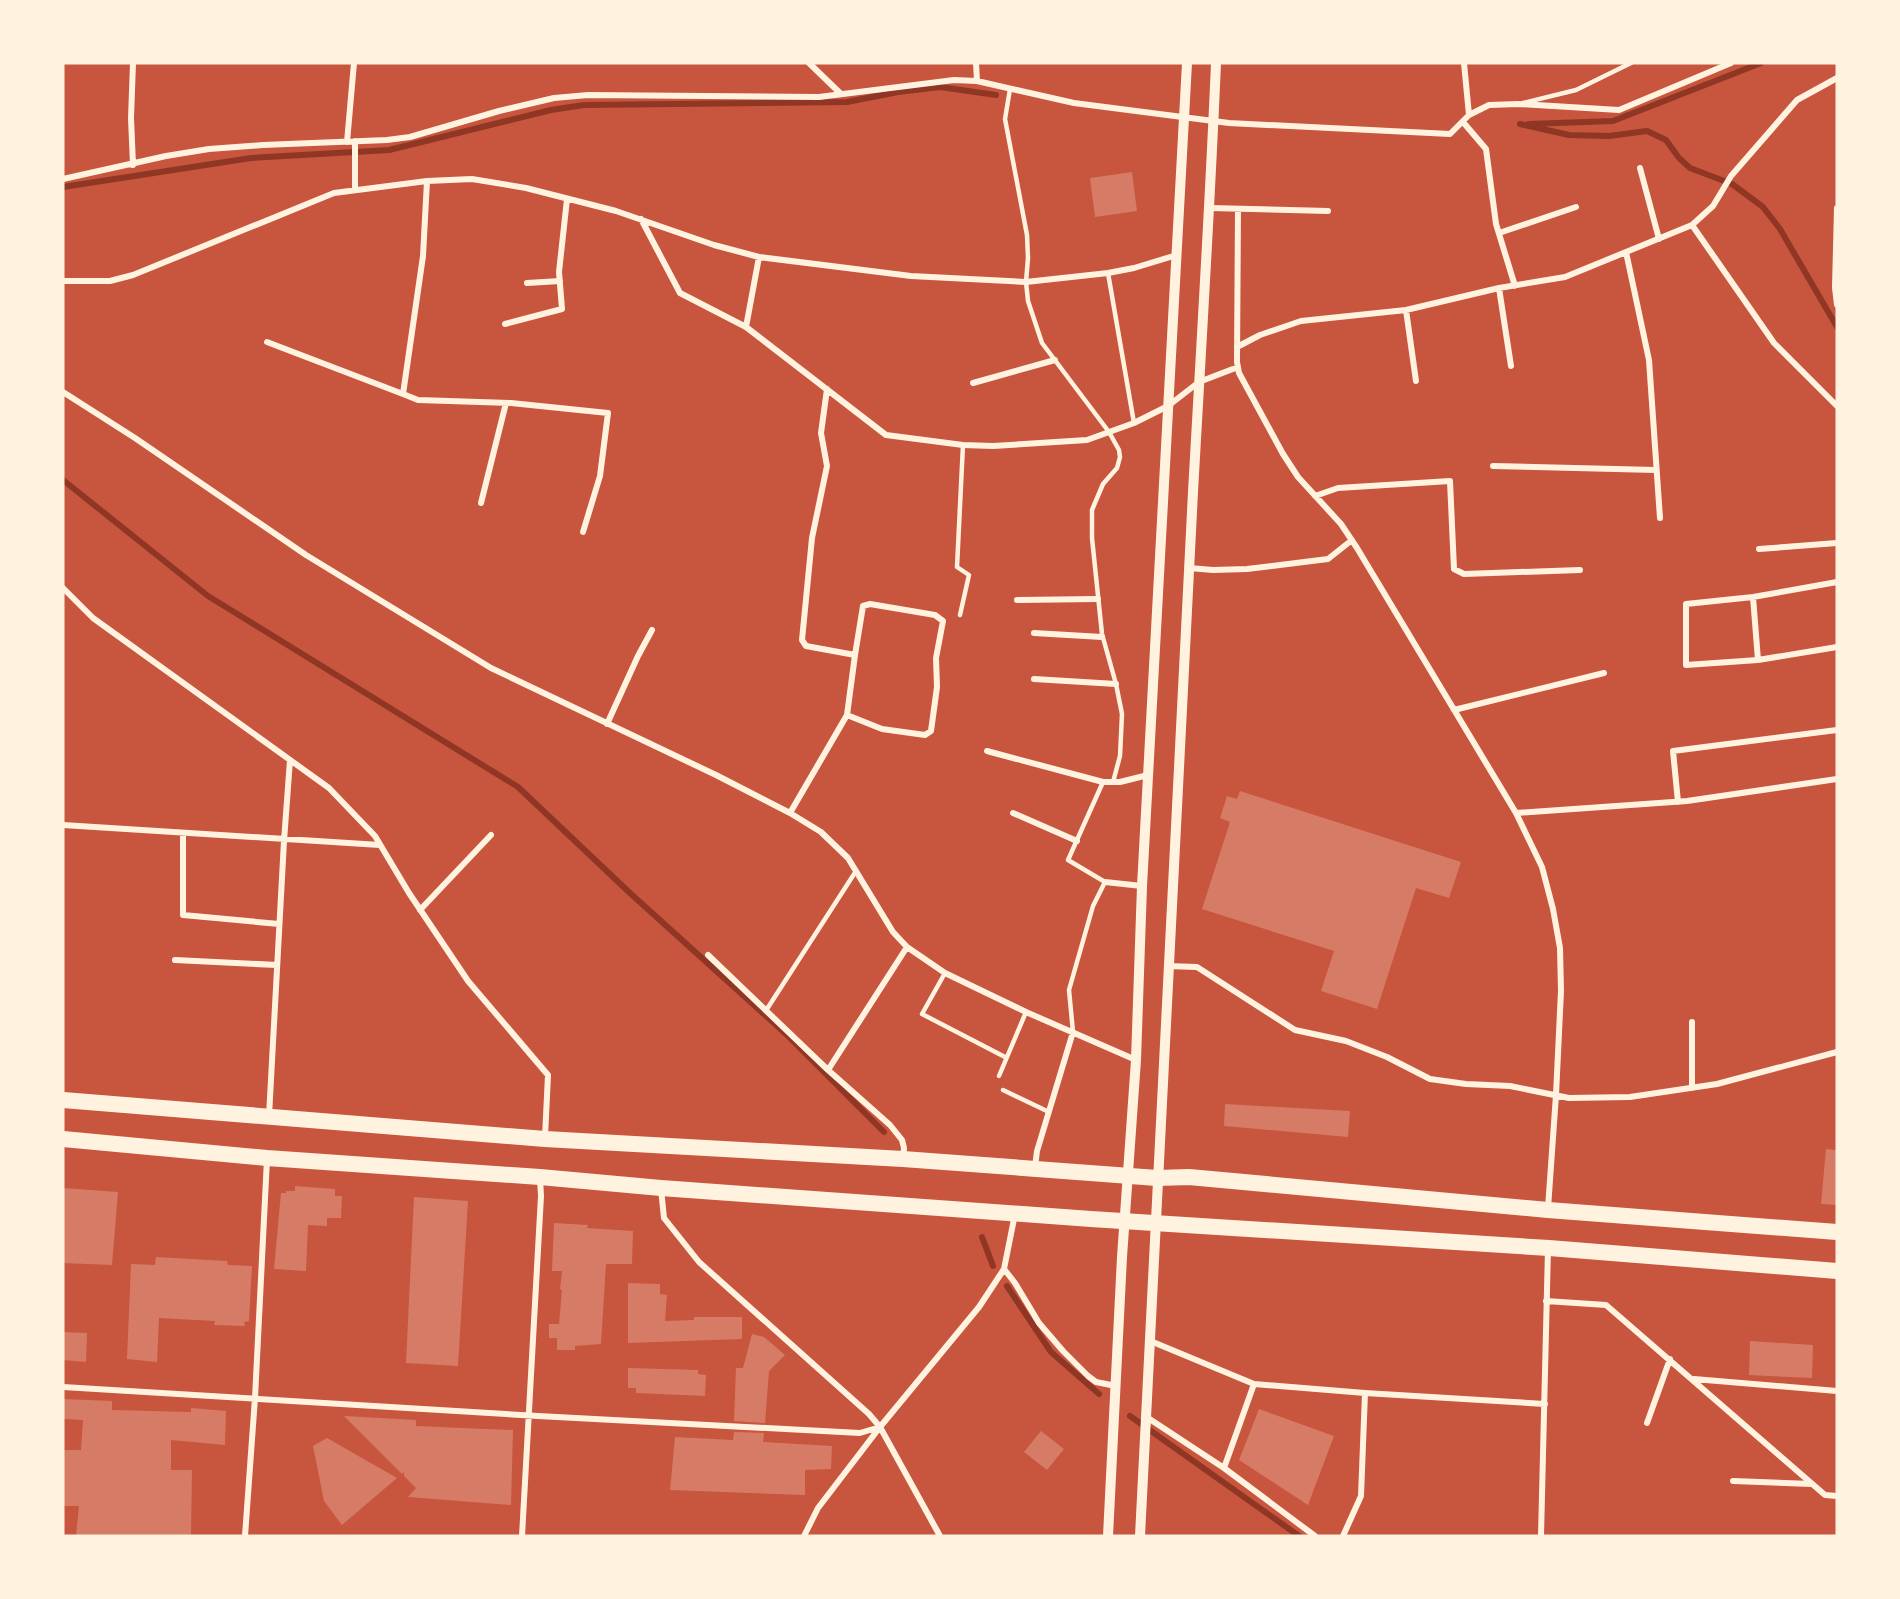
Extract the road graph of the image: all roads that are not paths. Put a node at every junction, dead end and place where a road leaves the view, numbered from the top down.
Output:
1 (133, 63) edge
2 (354, 63) edge
3 (810, 63) edge
4 (976, 63) edge
5 (1187, 63) edge
6 (1216, 63) edge
7 (1464, 63) edge
8 (1631, 63) edge
9 (1731, 63) edge
10 (1837, 78) edge
11 (977, 81) junction
12 (1010, 88) junction
13 (841, 94) junction
14 (1518, 104) junction
15 (1469, 116) junction
16 (1184, 118) junction
17 (1214, 121) junction
18 (1463, 122) junction
19 (355, 141) junction
20 (347, 142) junction
21 (133, 165) junction
22 (1640, 168) dead end
23 (63, 179) edge
24 (427, 180) junction
25 (355, 189) junction
26 (567, 199) junction
27 (1576, 207) dead end
28 (1210, 208) junction
29 (1837, 208) edge
30 (1238, 209) junction
31 (1328, 212) dead end
32 (641, 219) junction
33 (1692, 225) junction
34 (1499, 233) junction
35 (1659, 239) junction
36 (1626, 252) junction
37 (1177, 255) junction
38 (759, 257) junction
39 (1108, 273) junction
40 (560, 280) junction
41 (63, 281) edge
42 (1026, 282) junction
43 (528, 283) dead end
44 (1515, 286) junction
45 (1499, 288) junction
46 (1837, 305) edge
47 (1406, 310) junction
48 (505, 324) dead end
49 (746, 327) junction
50 (267, 342) dead end
51 (1237, 346) junction
52 (1055, 360) junction
53 (1511, 366) dead end
54 (1238, 367) junction
55 (1416, 381) dead end
56 (973, 382) dead end
57 (1199, 382) junction
58 (827, 389) junction
59 (63, 392) edge
60 (403, 394) junction
61 (506, 403) junction
62 (1168, 406) junction
63 (1837, 406) edge
64 (1134, 423) junction
65 (1109, 432) junction
66 (963, 445) junction
67 (1493, 466) dead end
68 (1656, 470) junction
69 (1316, 496) junction
70 (481, 503) dead end
71 (1660, 518) dead end
72 (583, 532) dead end
73 (1352, 540) junction
74 (1837, 543) edge
75 (1759, 549) dead end
76 (1189, 568) junction
77 (1580, 570) dead end
78 (1837, 582) edge
79 (63, 588) edge
80 (1754, 597) junction
81 (1098, 599) junction
82 (1017, 600) dead end
83 (960, 615) dead end
84 (652, 630) dead end
85 (1034, 633) dead end
86 (1102, 637) junction
87 (1837, 647) edge
88 (855, 655) junction
89 (1758, 660) junction
90 (1604, 673) dead end
91 (1034, 679) dead end
92 (1116, 684) junction
93 (1454, 710) junction
94 (847, 715) junction
95 (607, 724) junction
96 (1837, 730) edge
97 (987, 752) dead end
98 (290, 760) junction
99 (1148, 775) junction
100 (1837, 779) edge
101 (1103, 782) junction
102 (1113, 782) junction
103 (1678, 802) junction
104 (790, 813) junction
105 (1013, 813) dead end
106 (1516, 813) junction
107 (63, 825) edge
108 (183, 833) junction
109 (490, 835) dead end
110 (284, 841) junction
111 (1077, 841) junction
112 (380, 845) junction
113 (856, 871) junction
114 (1105, 882) junction
115 (1142, 886) junction
116 (420, 910) junction
117 (279, 924) junction
118 (907, 947) junction
119 (708, 955) dead end
120 (176, 960) dead end
121 (277, 965) junction
122 (1167, 966) junction
123 (945, 973) junction
124 (767, 1010) junction
125 (1026, 1012) junction
126 (1692, 1022) dead end
127 (1073, 1032) junction
128 (1837, 1052) edge
129 (1005, 1057) junction
130 (1136, 1060) junction
131 (828, 1070) junction
132 (999, 1076) dead end
133 (1692, 1088) junction
134 (1004, 1090) dead end
135 (1556, 1095) junction
136 (63, 1100) edge
137 (1049, 1112) junction
138 (269, 1117) junction
139 (63, 1139) edge
140 (545, 1139) junction
141 (267, 1158) junction
142 (903, 1159) junction
143 (1035, 1168) junction
144 (1128, 1176) junction
145 (540, 1177) junction
146 (1157, 1178) junction
147 (661, 1188) junction
148 (1548, 1210) junction
149 (1015, 1214) junction
150 (1125, 1221) junction
151 (1153, 1223) junction
152 (1837, 1232) edge
153 (1548, 1248) junction
154 (1004, 1269) junction
155 (1837, 1271) edge
156 (1546, 1301) junction
157 (1148, 1340) junction
158 (1670, 1359) junction
159 (1693, 1379) junction
160 (1254, 1384) junction
161 (1116, 1386) junction
162 (63, 1387) edge
163 (1837, 1391) edge
164 (1365, 1394) junction
165 (255, 1398) junction
166 (1545, 1404) junction
167 (528, 1414) junction
168 (1145, 1416) junction
169 (1647, 1423) dead end
170 (880, 1427) junction
171 (1224, 1468) junction
172 (1733, 1481) dead end
173 (1812, 1484) junction
174 (1837, 1496) edge
175 (245, 1536) edge
176 (522, 1536) edge
177 (804, 1536) edge
178 (939, 1536) edge
179 (1108, 1536) edge
180 (1140, 1536) edge
181 (1315, 1536) edge
182 (1343, 1536) edge
183 (1541, 1536) edge

1 - 21 street
2 - 20 street
3 - 13 street
4 - 11 street
5 - 16 street
6 - 17 street
7 - 15 street
8 - 14 lane
9 - 14 street
10 - 33 street
11 - 12 street
11 - 13 street
12 - 16 street
12 - 42 lane
13 - 19 street
14 - 15 street
15 - 18 street
16 - 17 street
16 - 37 street
17 - 18 street
17 - 28 street
18 - 34 street
19 - 20 street
19 - 25 street
20 - 21 street
21 - 23 street
22 - 35 street
24 - 25 street
24 - 26 street
24 - 60 street
25 - 41 street
26 - 32 street
26 - 40 street
27 - 34 street
28 - 30 street
28 - 57 street
29 - 46 street
30 - 31 street
30 - 51 street
32 - 38 street
32 - 49 street
33 - 35 street
33 - 63 street
34 - 44 street
35 - 36 street
36 - 44 street
36 - 68 street
37 - 39 street
37 - 62 street
38 - 42 street
38 - 49 street
39 - 42 street
39 - 64 lane
40 - 43 street
40 - 48 street
42 - 52 lane
44 - 45 street
45 - 47 street
45 - 53 street
47 - 51 street
47 - 55 street
49 - 58 street
50 - 60 street
51 - 54 street
52 - 56 street
52 - 65 lane
54 - 57 street
54 - 69 street
57 - 62 street
57 - 76 street
58 - 66 street
58 - 88 street
59 - 95 street
60 - 61 street
61 - 70 street
61 - 72 street
62 - 64 street
62 - 99 street
64 - 65 street
65 - 66 street
65 - 81 lane
66 - 83 lane
67 - 68 street
68 - 71 street
69 - 73 street
69 - 77 street
73 - 76 street
73 - 93 street
74 - 75 street
76 - 122 street
78 - 80 street
79 - 98 street
80 - 89 street
80 - 89 street
81 - 82 street
81 - 86 lane
84 - 95 street
85 - 86 street
86 - 92 lane
87 - 89 street
88 - 94 street
88 - 94 street
90 - 93 street
91 - 92 street
92 - 102 lane
93 - 106 street
94 - 104 street
95 - 104 street
96 - 103 street
97 - 101 street
98 - 110 street
98 - 112 street
99 - 102 street
99 - 115 street
100 - 103 street
101 - 102 street
101 - 111 lane
103 - 106 street
104 - 113 street
105 - 111 street
106 - 135 street
107 - 108 street
108 - 110 street
108 - 117 street
109 - 116 street
110 - 112 street
110 - 117 street
111 - 114 lane
112 - 116 street
113 - 118 street
113 - 124 lane
114 - 115 street
114 - 127 lane
115 - 130 street
116 - 140 street
117 - 121 street
118 - 123 street
118 - 131 street
119 - 124 street
120 - 121 street
121 - 138 street
122 - 135 street
122 - 146 street
123 - 125 street
123 - 129 lane
124 - 131 street
125 - 127 street
125 - 129 lane
126 - 133 street
127 - 130 street
127 - 137 street
128 - 133 street
129 - 132 lane
130 - 144 street
131 - 142 street
133 - 135 street
134 - 137 lane
135 - 148 street
136 - 138 highway
137 - 143 street
138 - 140 highway
139 - 141 highway
140 - 142 highway
141 - 145 highway
141 - 165 street
142 - 143 highway
143 - 144 highway
144 - 146 highway
144 - 150 street
145 - 147 highway
145 - 167 street
146 - 148 highway
146 - 151 street
147 - 149 highway
147 - 170 street
148 - 152 highway
149 - 150 highway
149 - 154 street
150 - 151 highway
150 - 161 street
151 - 153 highway
151 - 157 street
153 - 155 highway
153 - 156 street
154 - 161 street
154 - 170 street
156 - 158 street
156 - 166 street
157 - 160 street
157 - 168 street
158 - 159 street
158 - 169 street
159 - 163 street
159 - 173 street
160 - 164 street
160 - 171 street
161 - 179 street
162 - 165 street
164 - 166 street
164 - 182 street
165 - 167 street
165 - 175 street
166 - 183 street
167 - 170 street
167 - 176 street
168 - 171 street
168 - 180 street
170 - 177 street
170 - 178 street
171 - 181 street
172 - 173 street
173 - 174 street

